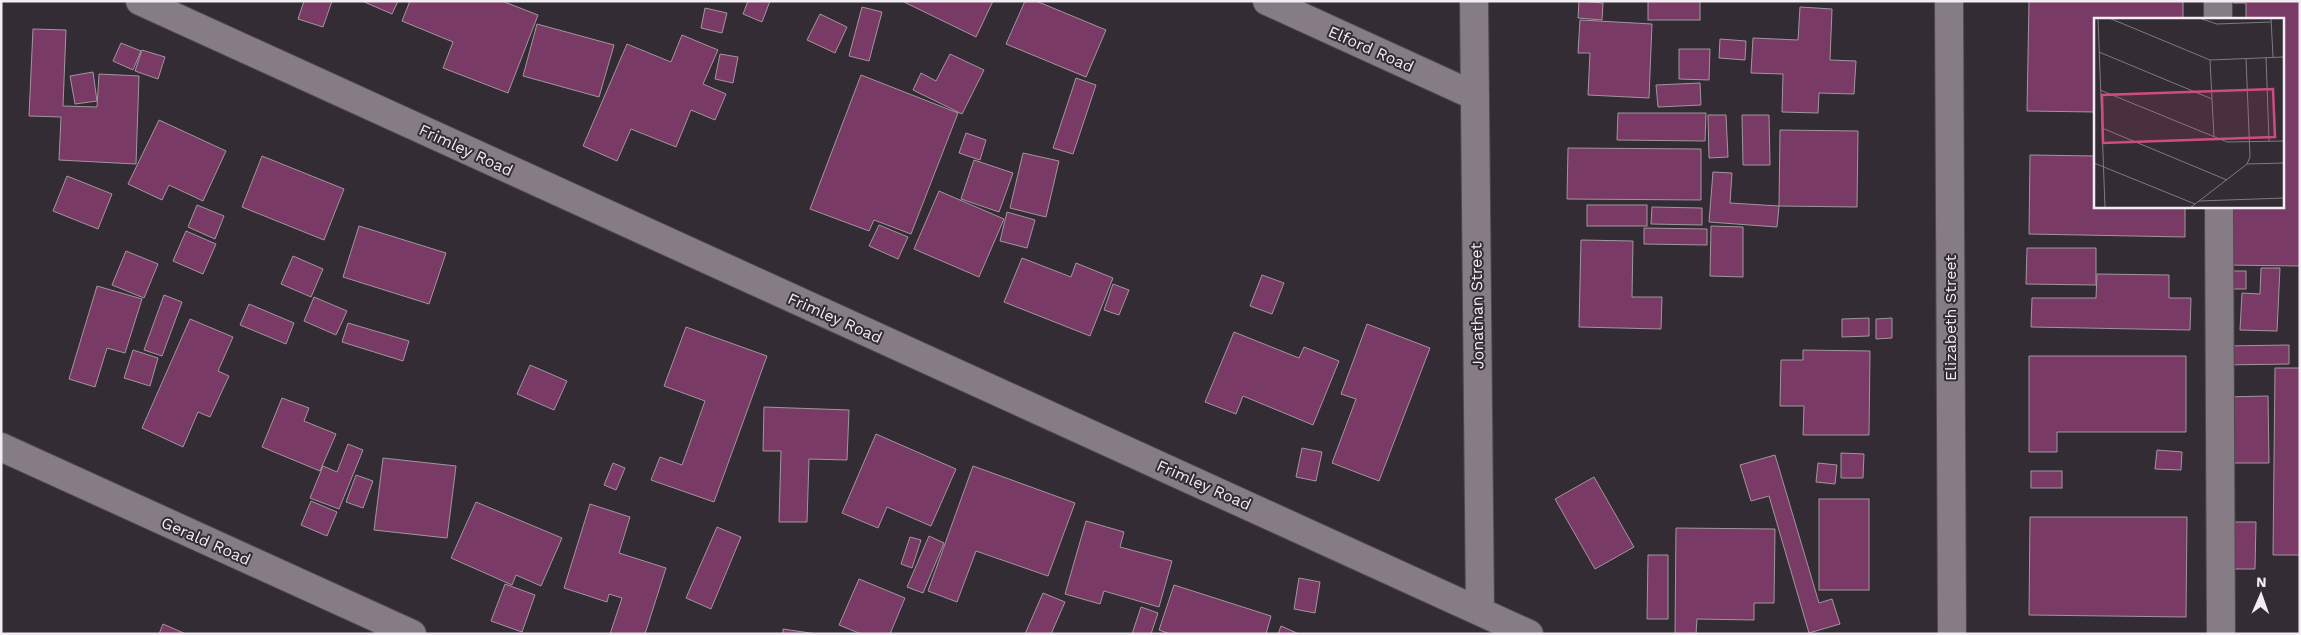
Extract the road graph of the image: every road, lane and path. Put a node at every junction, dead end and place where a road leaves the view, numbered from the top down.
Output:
1 (140, 1) edge
2 (1267, 1) edge
3 (1474, 1) edge
4 (1949, 1) edge
5 (2218, 1) edge
6 (2218, 18) edge
7 (1475, 96) junction
8 (2219, 208) edge
9 (1, 447) edge
10 (1480, 610) junction
11 (412, 634) edge
12 (1529, 634) edge
13 (1952, 634) edge
14 (2221, 634) edge

1 - 10 street, Frimley Road
2 - 7 street, Elford Road
3 - 7 street, Jonathan Street
4 - 13 street, Elizabeth Street
5 - 6 street
7 - 10 street, Jonathan Street
8 - 14 street
9 - 11 street, Gerald Road
10 - 12 street, Frimley Road

